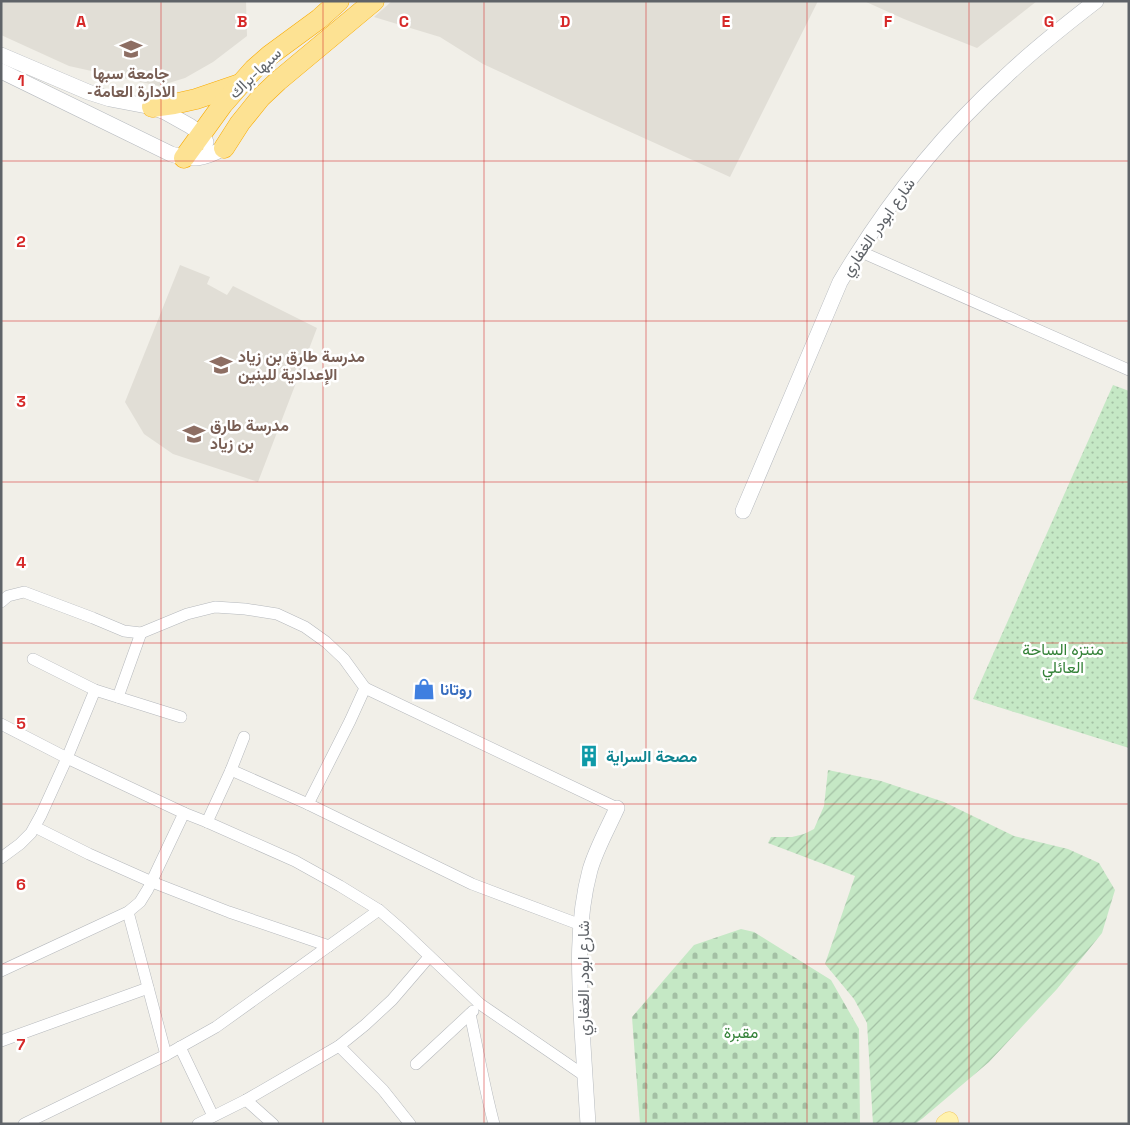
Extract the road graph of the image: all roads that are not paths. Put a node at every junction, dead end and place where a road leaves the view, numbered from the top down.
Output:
1 (340, 1) edge
2 (374, 1) edge
3 (1096, 1) edge
4 (1, 55) edge
5 (1, 70) edge
6 (240, 84) junction
7 (152, 107) junction
8 (201, 134) junction
9 (218, 152) junction
10 (184, 158) junction
11 (859, 251) junction
12 (1129, 370) edge
13 (743, 511) dead end
14 (1, 602) edge
15 (141, 634) junction
16 (33, 658) dead end
17 (365, 688) junction
18 (95, 690) junction
19 (118, 697) junction
20 (181, 717) dead end
21 (1, 724) edge
22 (244, 737) dead end
23 (67, 758) junction
24 (231, 770) junction
25 (308, 804) junction
26 (618, 808) joint
27 (184, 813) junction
28 (207, 822) junction
29 (35, 827) junction
30 (1, 858) edge
31 (152, 882) junction
32 (378, 910) junction
33 (128, 912) junction
34 (581, 925) junction
35 (329, 946) junction
36 (429, 956) junction
37 (1, 971) edge
38 (148, 988) junction
39 (480, 1004) junction
40 (470, 1014) junction
41 (1, 1041) edge
42 (339, 1046) junction
43 (180, 1047) junction
44 (166, 1055) junction
45 (416, 1064) dead end
46 (585, 1076) junction
47 (246, 1100) junction
48 (213, 1116) junction
49 (24, 1124) edge
50 (198, 1124) edge
51 (273, 1124) edge
52 (410, 1124) edge
53 (494, 1124) edge
54 (588, 1124) edge

1 - 6 highway, سبها-براك
2 - 9 highway, سبها-براك
3 - 11 street, شارع ابودر الغفاري
4 - 7 street
5 - 10 street
6 - 7 highway
6 - 8 highway, سبها-براك
7 - 8 street
8 - 9 street
8 - 10 highway, سبها-براك
9 - 10 street
11 - 12 street
11 - 13 street, شارع ابودر الغفاري
14 - 15 street
15 - 17 street
15 - 19 street
16 - 18 street
17 - 25 street
17 - 26 street
18 - 19 street
18 - 23 street
19 - 20 street
21 - 23 street
22 - 24 street
23 - 27 street
23 - 29 street
24 - 25 street
24 - 28 street
25 - 34 street
26 - 34 street, شارع ابودر الغفاري
27 - 28 street
27 - 31 street
28 - 32 street
29 - 30 street
29 - 31 street
31 - 33 street
31 - 35 street
32 - 35 street
32 - 36 street
33 - 37 street
33 - 38 street
34 - 46 street, شارع ابودر الغفاري
35 - 43 street
36 - 39 street
36 - 42 street
38 - 41 street
38 - 44 street
39 - 40 street
39 - 46 street
40 - 45 street
40 - 53 street
42 - 47 street
42 - 52 street
43 - 44 street
43 - 48 street
44 - 49 street
46 - 54 street, شارع ابودر الغفاري
47 - 48 street
47 - 51 street
48 - 50 street

